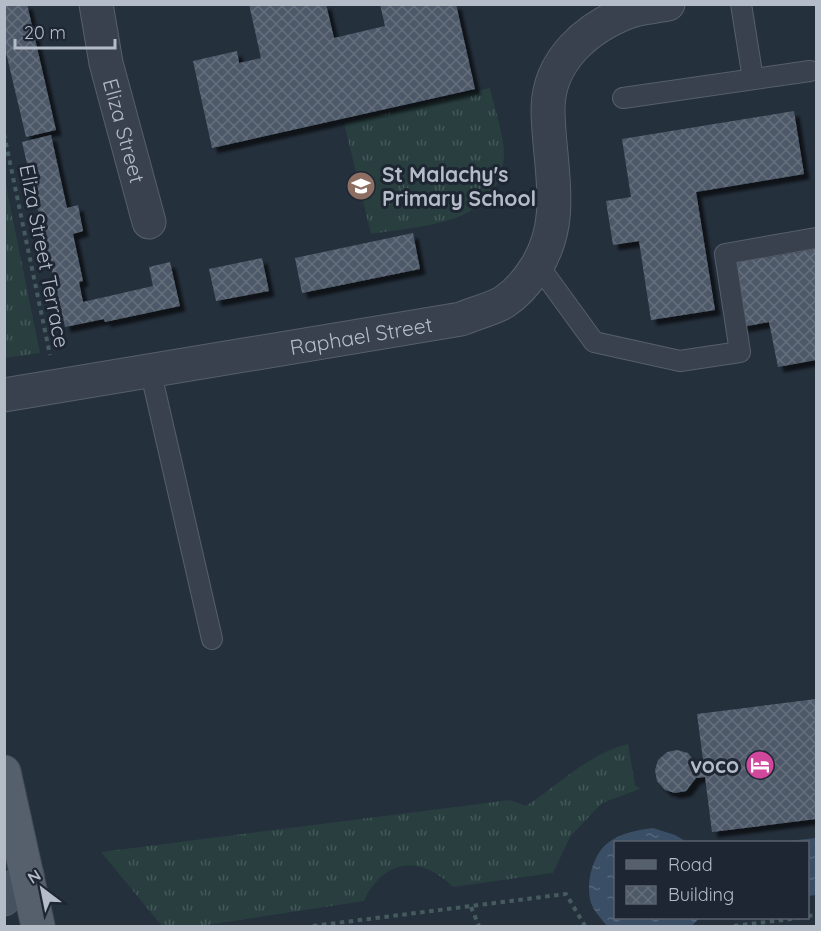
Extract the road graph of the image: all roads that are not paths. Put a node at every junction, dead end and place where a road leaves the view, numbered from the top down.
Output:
1 (96, 4) edge
2 (668, 4) edge
3 (741, 4) edge
4 (810, 71) dead end
5 (753, 79) junction
6 (623, 98) dead end
7 (149, 222) dead end
8 (816, 238) edge
9 (538, 265) junction
10 (150, 369) junction
11 (4, 394) edge
12 (212, 639) dead end
13 (4, 772) edge
14 (27, 875) junction
15 (4, 899) edge
16 (38, 927) edge

1 - 7 street, Eliza Street
2 - 9 street, Raphael Street
3 - 5 lane
4 - 5 lane
5 - 6 lane
8 - 9 lane
9 - 10 street, Raphael Street
10 - 11 street, Raphael Street
10 - 12 lane
13 - 14 main road
14 - 15 street
14 - 16 main road

